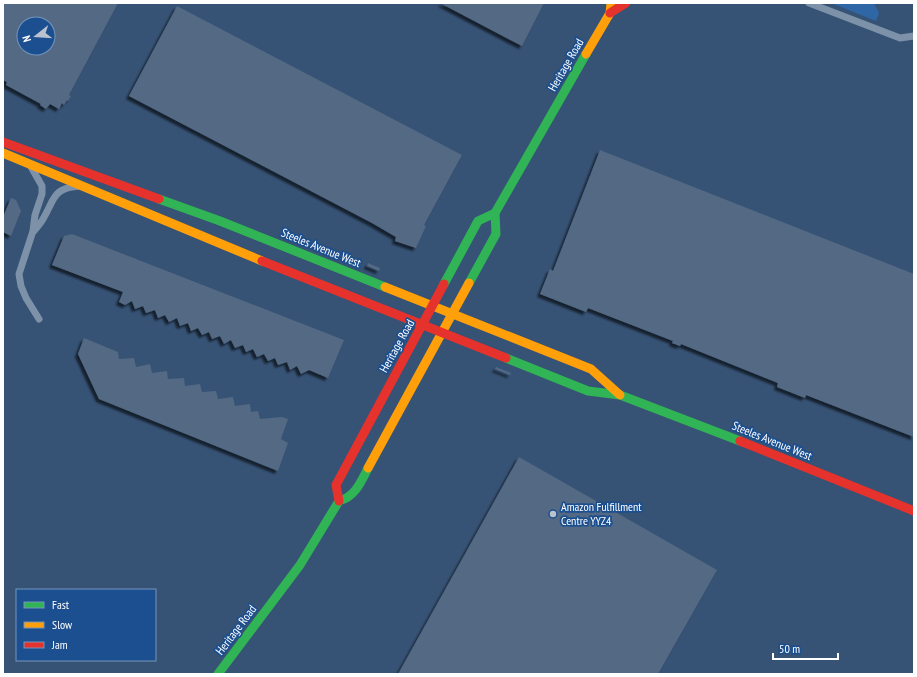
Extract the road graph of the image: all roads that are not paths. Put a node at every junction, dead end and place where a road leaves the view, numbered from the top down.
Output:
1 (611, 3) edge
2 (626, 3) edge
3 (809, 3) edge
4 (610, 13) junction
5 (914, 36) edge
6 (3, 142) edge
7 (3, 152) edge
8 (28, 163) junction
9 (83, 186) junction
10 (495, 213) junction
11 (34, 231) junction
12 (433, 306) junction
13 (453, 314) junction
14 (39, 319) dead end
15 (423, 324) junction
16 (443, 332) junction
17 (620, 395) junction
18 (339, 501) junction
19 (914, 510) edge
20 (218, 674) edge

1 - 4 main road, Heritage Road
2 - 4 main road, Heritage Road
3 - 5 street
4 - 10 main road, Heritage Road
6 - 12 main road, Steeles Avenue West
7 - 8 main road, Steeles Avenue West
8 - 9 main road, Steeles Avenue West
8 - 11 street
9 - 11 street
9 - 15 main road, Steeles Avenue West
10 - 12 main road, Heritage Road
10 - 13 main road, Heritage Road
11 - 14 street
12 - 13 main road, Steeles Avenue West
12 - 15 main road, Heritage Road
13 - 16 main road, Heritage Road
13 - 17 main road, Steeles Avenue West
15 - 16 main road, Steeles Avenue West
15 - 18 main road, Heritage Road
16 - 17 main road, Steeles Avenue West
16 - 18 main road, Heritage Road
17 - 19 main road, Steeles Avenue West
18 - 20 main road, Heritage Road

